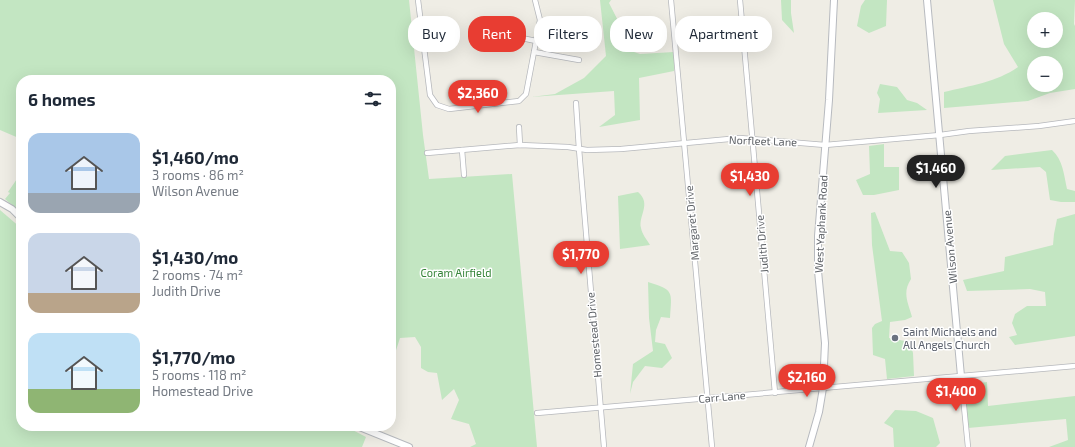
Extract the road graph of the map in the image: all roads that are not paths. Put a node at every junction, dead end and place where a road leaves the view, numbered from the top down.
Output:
1 (418, 0) edge
2 (535, 0) edge
3 (671, 0) edge
4 (740, 0) edge
5 (834, 0) edge
6 (927, 0) edge
7 (539, 16) edge
8 (534, 52) joint
9 (579, 60) dead end
10 (576, 103) dead end
11 (1075, 121) edge
12 (519, 127) dead end
13 (940, 135) junction
14 (753, 139) junction
15 (685, 143) junction
16 (520, 145) junction
17 (825, 145) junction
18 (579, 149) junction
19 (462, 150) junction
20 (427, 153) dead end
21 (464, 175) dead end
22 (0, 202) edge
23 (16, 213) edge
24 (1075, 366) edge
25 (961, 376) junction
26 (823, 388) junction
27 (775, 393) junction
28 (707, 398) junction
29 (601, 408) junction
30 (537, 413) dead end
31 (369, 431) edge
32 (409, 447) edge
33 (604, 447) edge
34 (712, 447) edge
35 (809, 447) edge
36 (968, 447) edge

1 - 8 street
2 - 7 street
3 - 15 street, Margaret Drive
4 - 14 street, Judith Drive
5 - 17 street, West Yaphank Road
6 - 13 street, Wilson Avenue
8 - 9 street
10 - 18 street, Homestead Drive
11 - 13 street, Norfleet Lane
12 - 16 street
13 - 17 street, Norfleet Lane
13 - 25 street, Wilson Avenue
14 - 15 street, Norfleet Lane
14 - 17 street, Norfleet Lane
14 - 27 street, Judith Drive
15 - 18 street, Norfleet Lane
15 - 28 street, Margaret Drive
16 - 18 street, Norfleet Lane
16 - 19 street, Norfleet Lane
17 - 26 street, West Yaphank Road
18 - 29 street, Homestead Drive
19 - 20 street, Norfleet Lane
19 - 21 street
22 - 23 street
24 - 25 street, Carr Lane
25 - 26 street, Carr Lane
25 - 36 street, Wilson Avenue
26 - 27 street, Carr Lane
26 - 35 street, West Yaphank Road
27 - 28 street, Carr Lane
28 - 29 street, Carr Lane
28 - 34 street, Margaret Drive
29 - 30 street, Carr Lane
29 - 33 street, Homestead Drive
31 - 32 street

